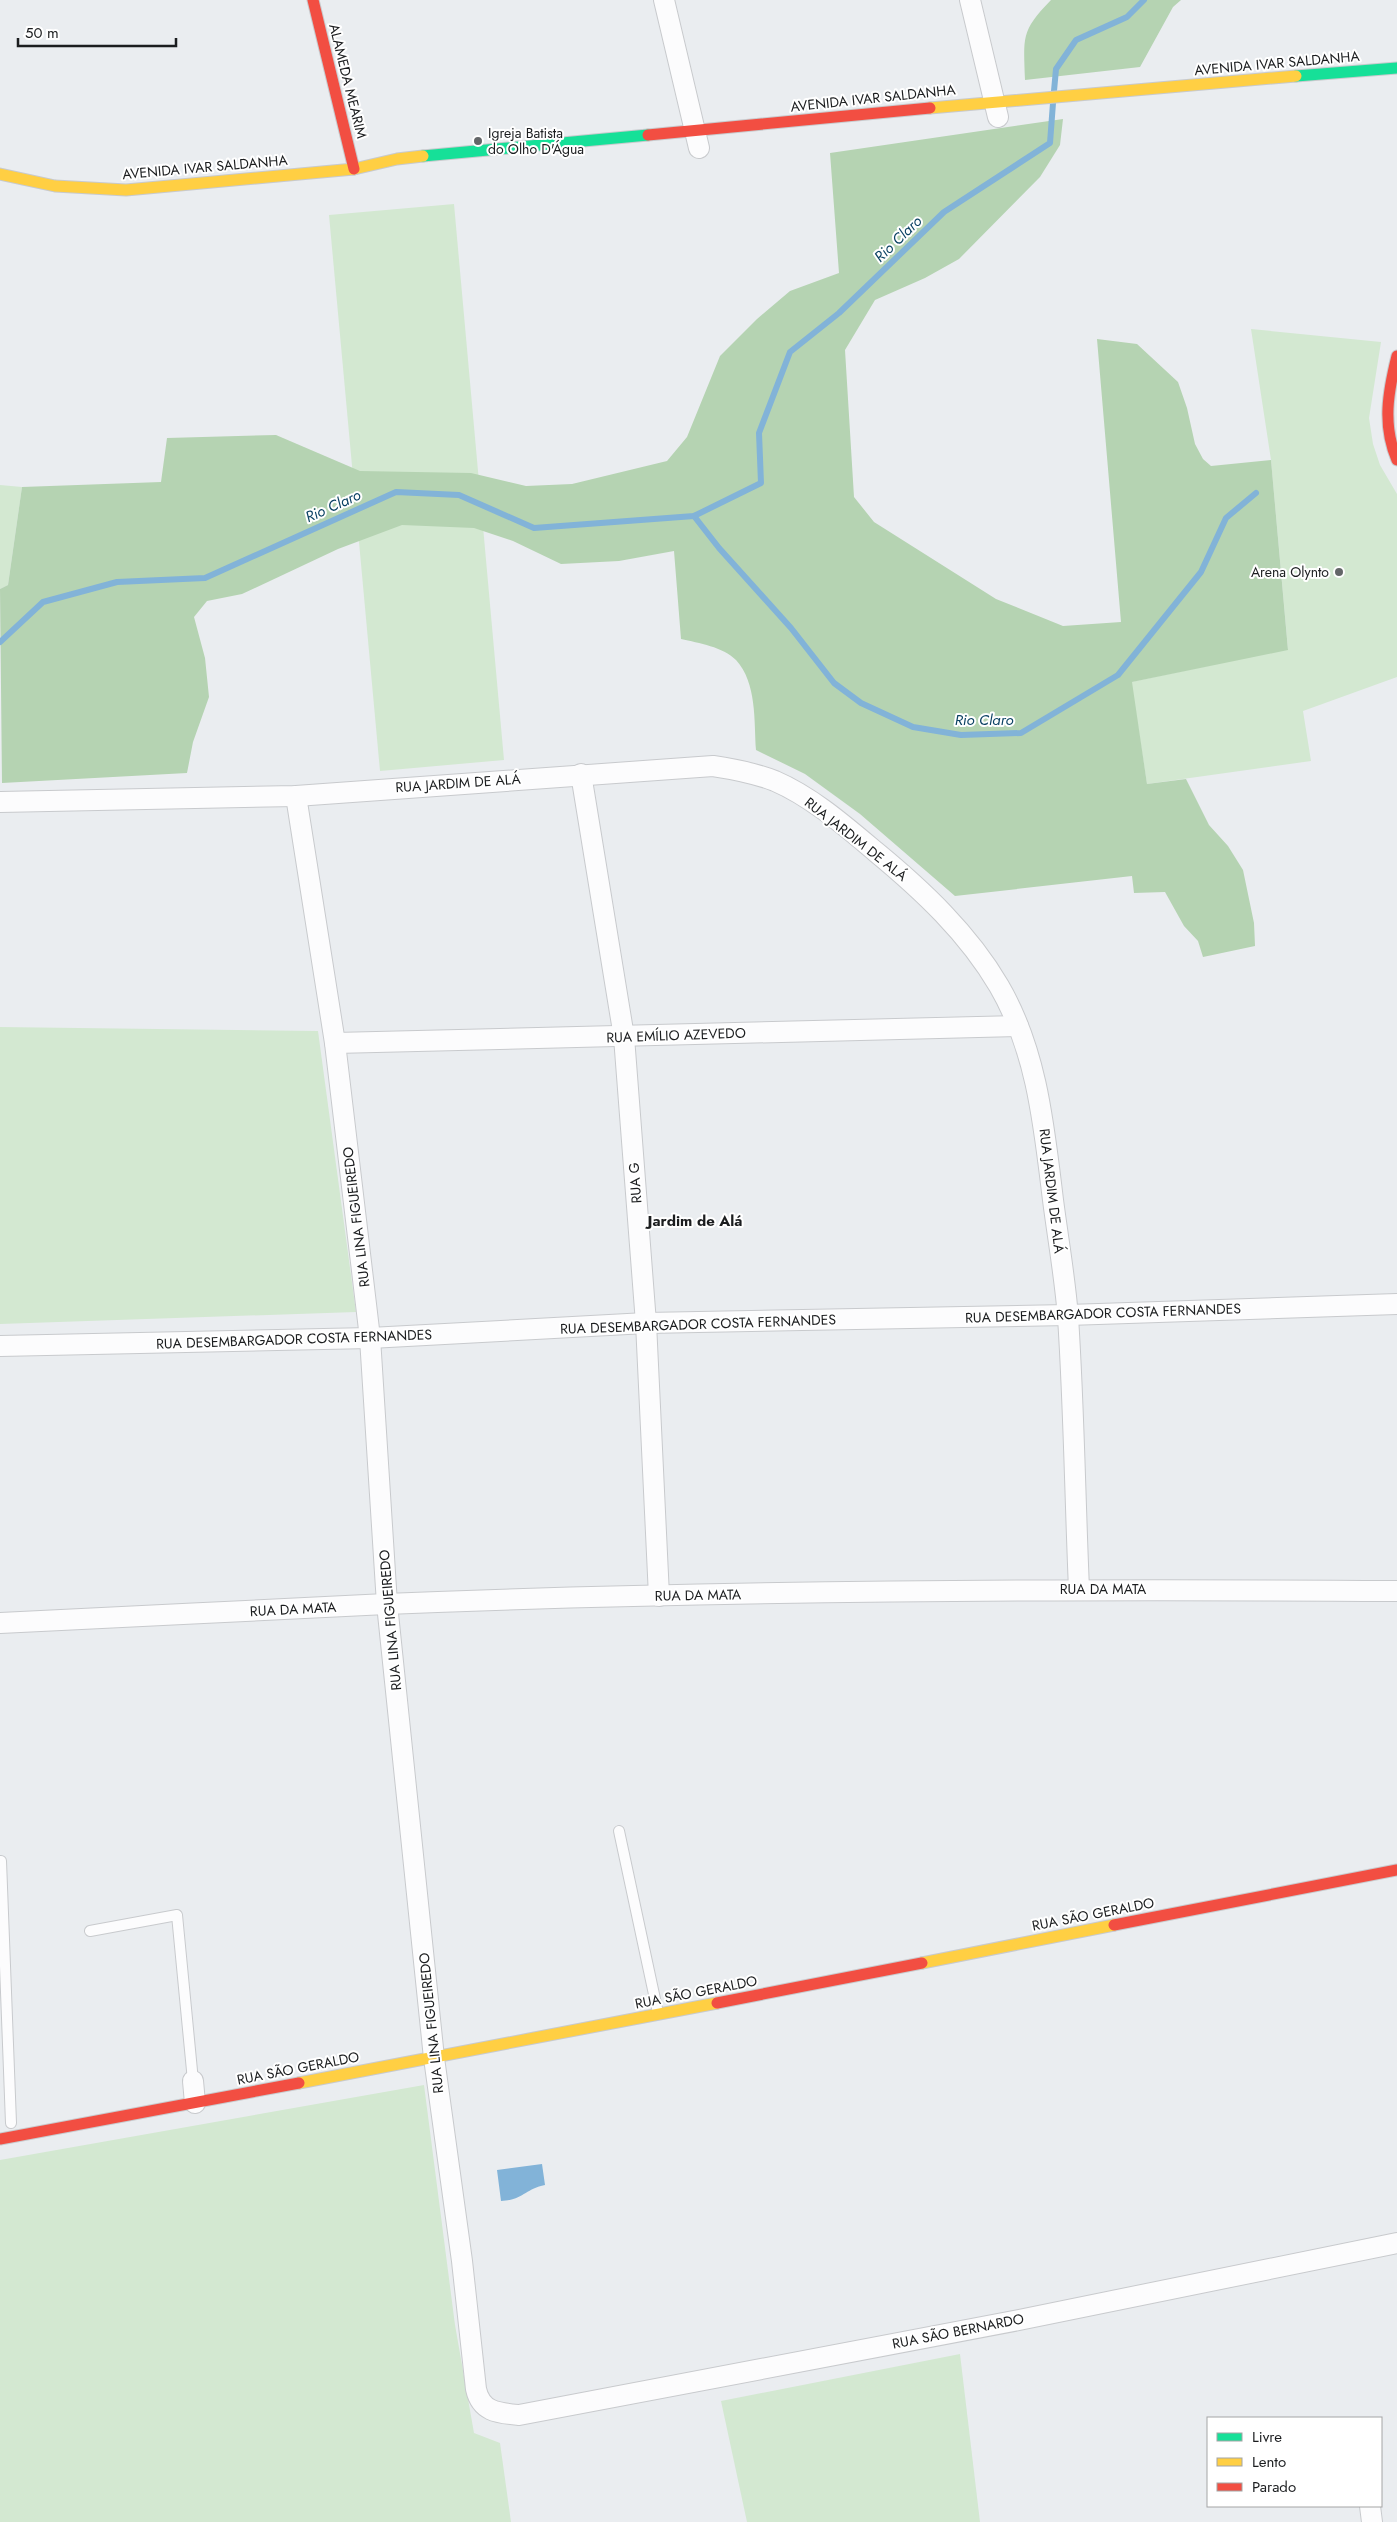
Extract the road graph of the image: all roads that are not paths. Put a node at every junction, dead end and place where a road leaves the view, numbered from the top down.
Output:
1 (313, 0) edge
2 (664, 0) edge
3 (970, 0) edge
4 (1397, 68) edge
5 (998, 113) junction
6 (698, 143) junction
7 (354, 169) junction
8 (401, 172) dead end
9 (0, 174) edge
10 (1397, 356) edge
11 (1397, 460) edge
12 (581, 774) junction
13 (296, 796) junction
14 (0, 802) edge
15 (1018, 1026) junction
16 (624, 1037) junction
17 (335, 1043) junction
18 (1397, 1304) edge
19 (1068, 1315) junction
20 (646, 1324) junction
21 (370, 1338) junction
22 (0, 1346) edge
23 (1079, 1589) junction
24 (1397, 1591) edge
25 (659, 1596) junction
26 (387, 1604) junction
27 (0, 1623) edge
28 (619, 1831) dead end
29 (1, 1860) edge
30 (1397, 1870) edge
31 (90, 1931) dead end
32 (658, 2014) junction
33 (434, 2058) junction
34 (193, 2081) joint
35 (195, 2103) junction
36 (7, 2133) edge
37 (1397, 2243) edge
38 (519, 2416) joint
39 (1370, 2507) edge
40 (1372, 2522) edge

1 - 7 street, ALAMEDA MEARIM
2 - 6 street
3 - 5 street
4 - 5 street, AVENIDA IVAR SALDANHA
5 - 6 street, AVENIDA IVAR SALDANHA
6 - 7 street, AVENIDA IVAR SALDANHA
7 - 8 street, AVENIDA IVAR SALDANHA
7 - 9 street, AVENIDA IVAR SALDANHA
10 - 11 street
12 - 13 street, RUA JARDIM DE ALÁ
12 - 15 street, RUA JARDIM DE ALÁ
12 - 16 street, RUA G
13 - 14 street, RUA JARDIM DE ALÁ
13 - 17 street, RUA LINA FIGUEIREDO
15 - 16 street, RUA EMÍLIO AZEVEDO
15 - 19 street, RUA JARDIM DE ALÁ
16 - 17 street, RUA EMÍLIO AZEVEDO
16 - 20 street, RUA G
17 - 21 street, RUA LINA FIGUEIREDO
18 - 19 street, RUA DESEMBARGADOR COSTA FERNANDES
19 - 20 street, RUA DESEMBARGADOR COSTA FERNANDES
19 - 23 street, RUA JARDIM DE ALÁ
20 - 21 street, RUA DESEMBARGADOR COSTA FERNANDES
20 - 25 street, RUA G
21 - 22 street, RUA DESEMBARGADOR COSTA FERNANDES
21 - 26 street, RUA LINA FIGUEIREDO
23 - 24 street, RUA DA MATA
23 - 25 street, RUA DA MATA
25 - 26 street, RUA DA MATA
26 - 27 street, RUA DA MATA
26 - 33 street, RUA LINA FIGUEIREDO
28 - 32 lane
29 - 36 lane
30 - 32 street, RUA SÃO GERALDO
31 - 34 lane
32 - 33 street, RUA SÃO GERALDO
33 - 35 street, RUA SÃO GERALDO
33 - 38 street, RUA LINA FIGUEIREDO
34 - 35 street
35 - 36 street, RUA SÃO GERALDO
37 - 38 street, RUA SÃO BERNARDO
39 - 40 street

